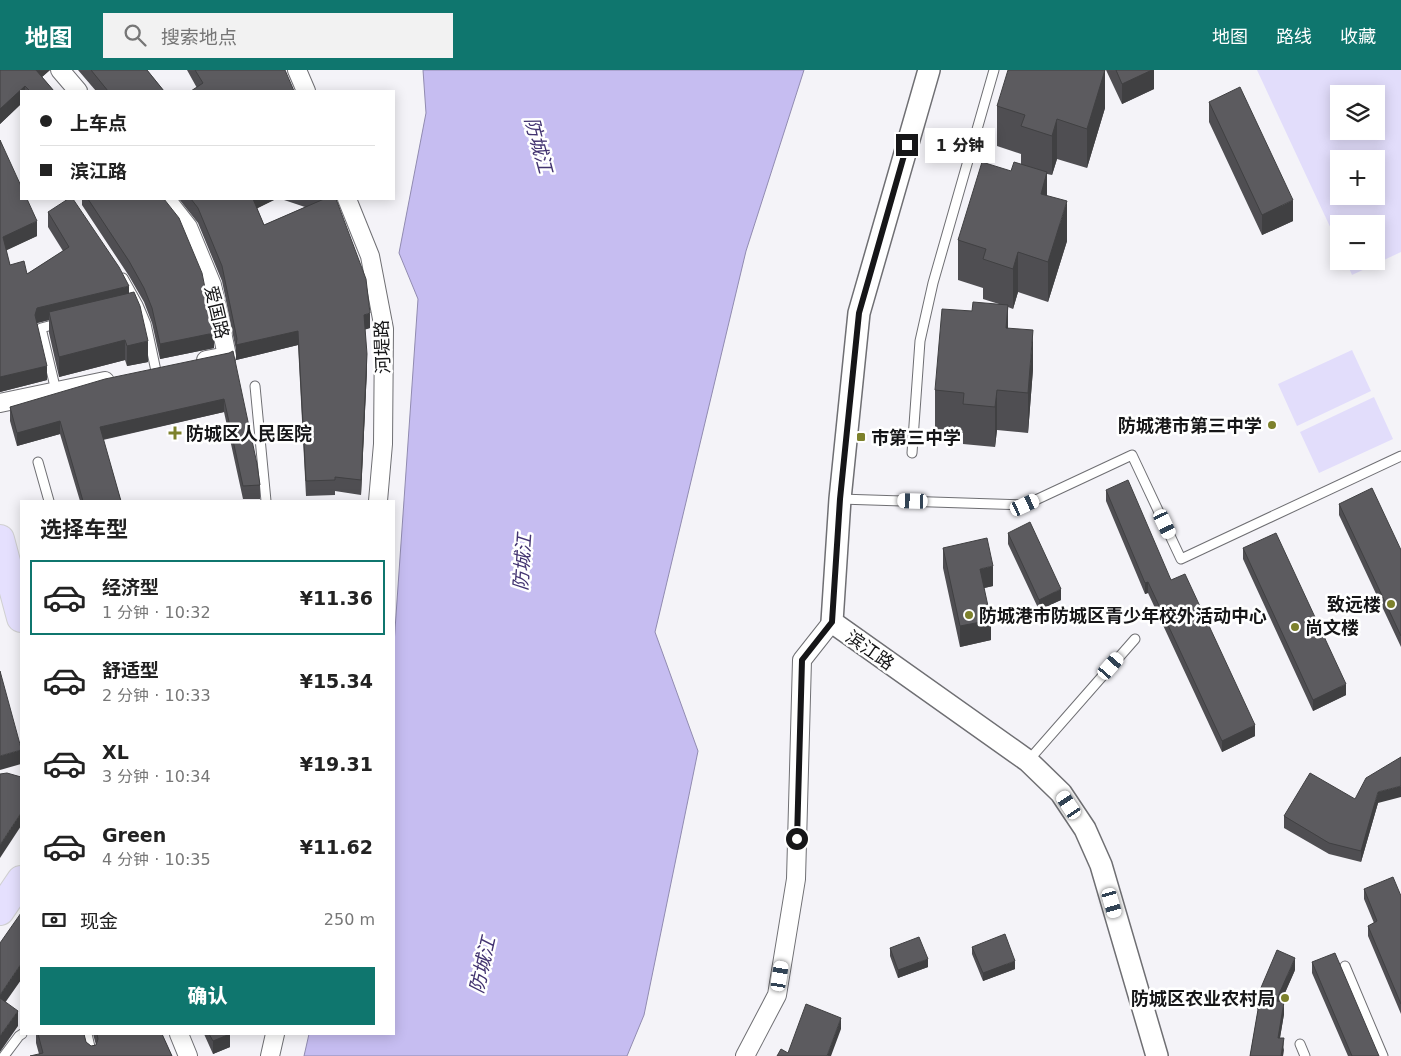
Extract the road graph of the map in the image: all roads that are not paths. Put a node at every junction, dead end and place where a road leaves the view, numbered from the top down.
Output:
1 (60, 70) edge
2 (297, 70) edge
3 (929, 70) edge
4 (994, 70) edge
5 (77, 90) edge
6 (306, 90) edge
7 (167, 200) edge
8 (347, 200) edge
9 (118, 271) edge
10 (67, 322) edge
11 (192, 363) edge
12 (174, 367) edge
13 (156, 370) junction
14 (138, 374) edge
15 (120, 378) edge
16 (255, 386) dead end
17 (56, 391) junction
18 (0, 402) edge
19 (912, 453) dead end
20 (1401, 456) edge
21 (38, 462) dead end
22 (840, 499) junction
23 (48, 500) edge
24 (266, 500) edge
25 (378, 500) edge
26 (0, 539) edge
27 (20, 614) edge
28 (832, 622) junction
29 (1135, 639) dead end
30 (1028, 761) junction
31 (20, 881) edge
32 (0, 911) edge
33 (1345, 966) dead end
34 (20, 1035) edge
35 (87, 1035) edge
36 (179, 1035) edge
37 (275, 1035) edge
38 (1300, 1044) dead end
39 (4, 1056) edge
40 (92, 1056) edge
41 (188, 1056) edge
42 (270, 1056) edge
43 (745, 1056) edge
44 (1157, 1056) edge
45 (1305, 1056) edge
46 (1383, 1056) edge

1 - 5 street
2 - 6 street
3 - 22 street, 滨江路
4 - 19 lane
7 - 11 street, 爱国路
8 - 25 street, 河堤路
9 - 13 lane
10 - 17 lane
12 - 13 street
13 - 14 street
15 - 17 street
16 - 24 lane
17 - 18 street
20 - 22 lane
21 - 23 lane
22 - 28 street, 滨江路
26 - 27 main road
28 - 30 street, 滨江路
28 - 43 street
29 - 30 lane
30 - 44 street, 滨江路
31 - 32 main road
33 - 46 lane
34 - 39 lane
35 - 40 lane
36 - 41 street
37 - 42 street
38 - 45 lane

